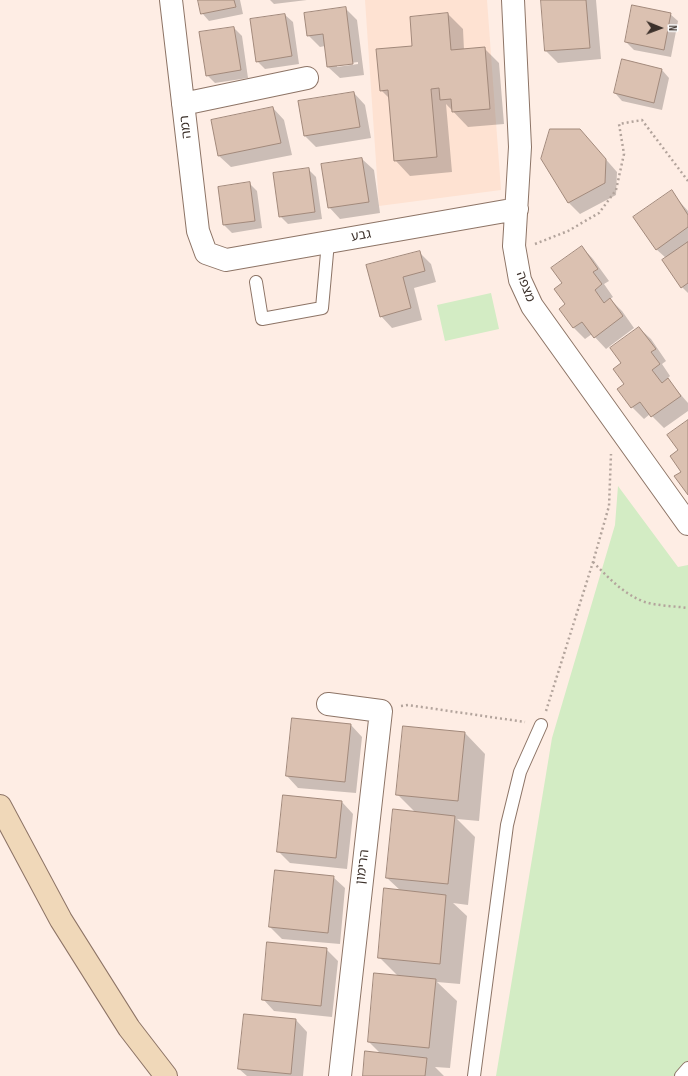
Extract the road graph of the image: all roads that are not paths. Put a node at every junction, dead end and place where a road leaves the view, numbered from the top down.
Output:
1 (171, 0) edge
2 (513, 0) edge
3 (307, 78) dead end
4 (183, 104) junction
5 (517, 209) junction
6 (328, 242) junction
7 (206, 253) joint
8 (256, 282) dead end
9 (688, 524) edge
10 (328, 704) dead end
11 (541, 725) road end
12 (0, 806) edge
13 (688, 1068) edge
14 (166, 1076) edge
15 (340, 1076) edge
16 (474, 1076) edge
17 (681, 1076) edge

1 - 4 street, רמה
2 - 5 street, מצפה
3 - 4 street
4 - 7 street, רמה
5 - 6 street, גבע
5 - 9 street, מצפה
6 - 7 street, גבע
6 - 8 lane
10 - 15 street, הרימון
11 - 16 lane
12 - 14 street
13 - 17 lane

